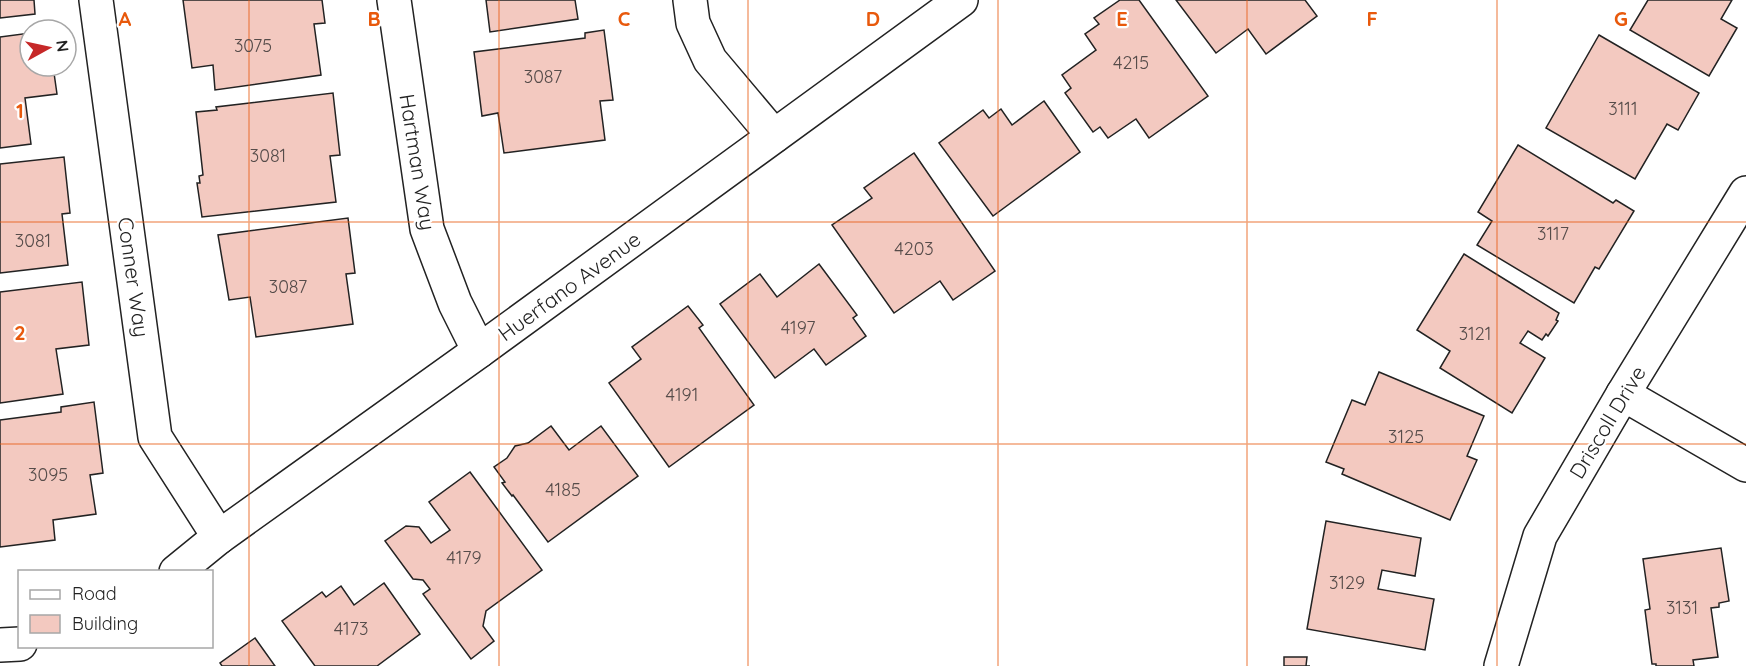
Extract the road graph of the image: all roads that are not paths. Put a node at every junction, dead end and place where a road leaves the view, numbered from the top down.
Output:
1 (96, 0) edge
2 (394, 0) edge
3 (690, 0) edge
4 (960, 0) edge
5 (774, 136) junction
6 (1746, 193) edge
7 (479, 351) junction
8 (1623, 394) junction
9 (1746, 465) edge
10 (219, 537) junction
11 (179, 570) edge
12 (18, 644) edge
13 (0, 645) edge
14 (1501, 666) edge

1 - 10 street, Conner Way
2 - 7 street, Hartman Way
3 - 5 street
4 - 5 street, Huerfano Avenue
5 - 7 street, Huerfano Avenue
6 - 8 street, Driscoll Drive
7 - 10 street, Huerfano Avenue
8 - 9 street
8 - 14 street, Driscoll Drive
10 - 11 street, Huerfano Avenue
12 - 13 street

